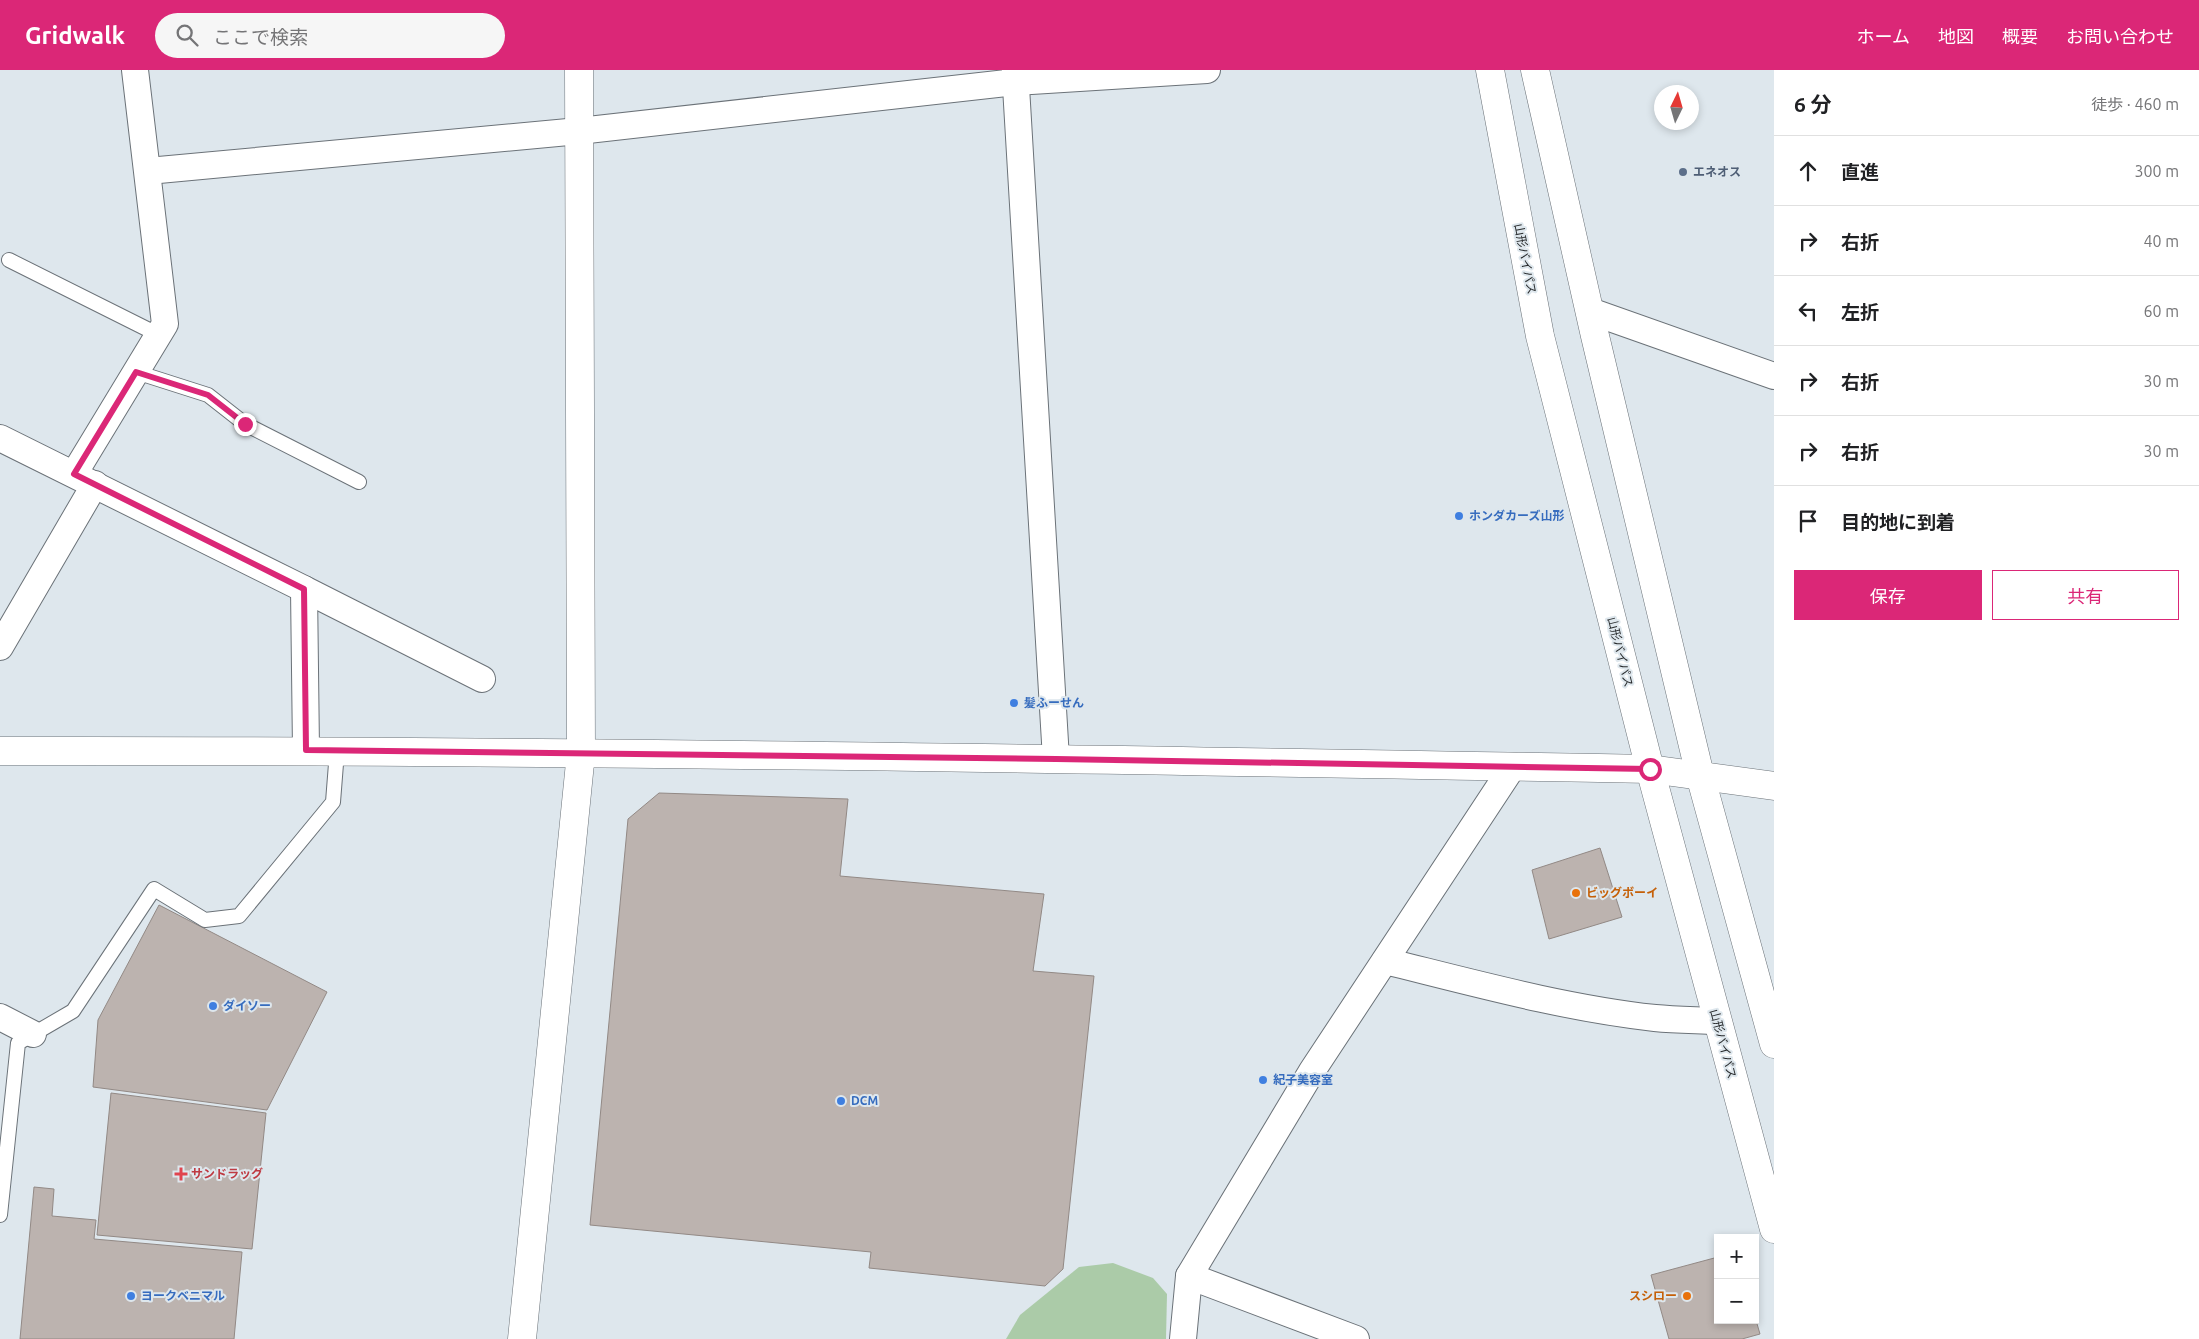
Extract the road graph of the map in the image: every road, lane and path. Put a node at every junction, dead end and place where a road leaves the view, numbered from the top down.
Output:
1 (135, 70) edge
2 (579, 70) edge
3 (1207, 70) edge
4 (1490, 70) edge
5 (1535, 70) edge
6 (1015, 76) edge
7 (579, 130) junction
8 (148, 171) junction
9 (9, 260) dead end
10 (1590, 311) junction
11 (159, 335) junction
12 (136, 372) junction
13 (1774, 376) edge
14 (0, 438) edge
15 (85, 479) junction
16 (359, 482) dead end
17 (304, 589) junction
18 (0, 647) edge
19 (482, 678) dead end
20 (306, 750) junction
21 (0, 751) edge
22 (336, 751) junction
23 (581, 753) junction
24 (1056, 759) junction
25 (1513, 766) junction
26 (1650, 769) junction
27 (1700, 775) junction
28 (1774, 786) edge
29 (1385, 961) junction
30 (0, 1017) edge
31 (1716, 1021) junction
32 (33, 1034) junction
33 (1774, 1044) edge
34 (0, 1215) edge
35 (1774, 1229) edge
36 (1189, 1276) junction
37 (522, 1339) edge
38 (1183, 1339) edge
39 (1356, 1339) edge

1 - 8 street
2 - 7 main road
3 - 6 street
4 - 26 main road, 山形バイパス
5 - 10 main road
6 - 7 street
6 - 24 street
7 - 8 street
7 - 23 main road
8 - 11 street
9 - 11 lane
10 - 13 street
10 - 27 main road
11 - 12 street
12 - 15 street
12 - 16 lane
14 - 15 street
15 - 17 street
15 - 18 street
17 - 19 street
17 - 20 street
20 - 21 main road
20 - 22 main road
22 - 23 main road
22 - 32 lane
23 - 24 main road
23 - 37 main road
24 - 25 main road
25 - 26 main road
25 - 29 street
26 - 27 main road
26 - 31 main road, 山形バイパス
27 - 28 main road
27 - 33 main road
29 - 31 street
29 - 36 street
30 - 32 street
31 - 35 main road, 山形バイパス
32 - 34 lane
36 - 38 street
36 - 39 street

